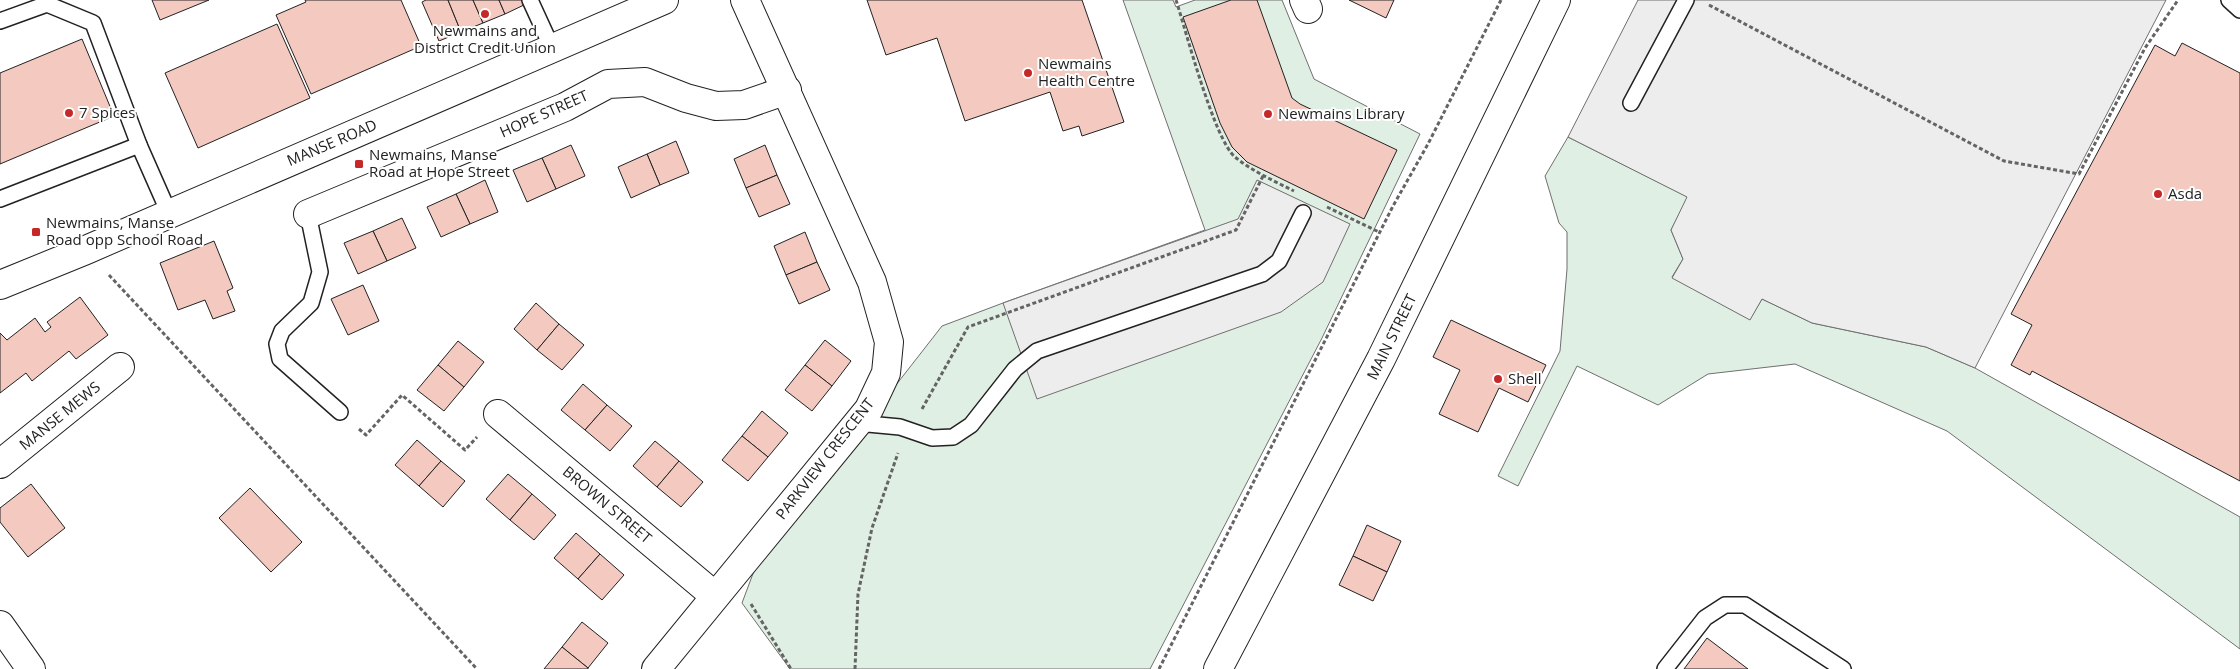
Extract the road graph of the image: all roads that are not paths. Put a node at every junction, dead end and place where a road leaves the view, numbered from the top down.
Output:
1 (530, 0) edge
2 (664, 0) edge
3 (745, 0) edge
4 (1556, 0) edge
5 (1686, 0) edge
6 (2229, 0) edge
7 (2240, 10) edge
8 (0, 21) edge
9 (552, 48) junction
10 (787, 90) junction
11 (1631, 102) dead end
12 (139, 146) junction
13 (0, 199) edge
14 (169, 213) junction
15 (1303, 213) dead end
16 (308, 214) joint
17 (0, 285) edge
18 (120, 367) dead end
19 (340, 412) road end
20 (498, 414) road end
21 (857, 423) junction
22 (0, 464) edge
23 (715, 596) junction
24 (0, 625) edge
25 (31, 669) edge
26 (656, 669) edge
27 (1218, 669) edge
28 (1665, 669) edge
29 (1843, 669) edge

1 - 9 lane
2 - 9 street, MANSE ROAD
3 - 10 street, PARKVIEW CRESCENT
4 - 27 street, MAIN STREET
5 - 11 lane
6 - 7 lane
8 - 12 lane
9 - 14 street, MANSE ROAD
10 - 16 street, HOPE STREET
10 - 21 street, PARKVIEW CRESCENT
12 - 13 lane
12 - 14 lane
14 - 17 street, MANSE ROAD
15 - 21 lane
16 - 19 lane
18 - 22 street, MANSE MEWS
20 - 23 street, BROWN STREET
21 - 23 street, PARKVIEW CRESCENT
23 - 26 street, PARKVIEW CRESCENT
24 - 25 street
28 - 29 lane

